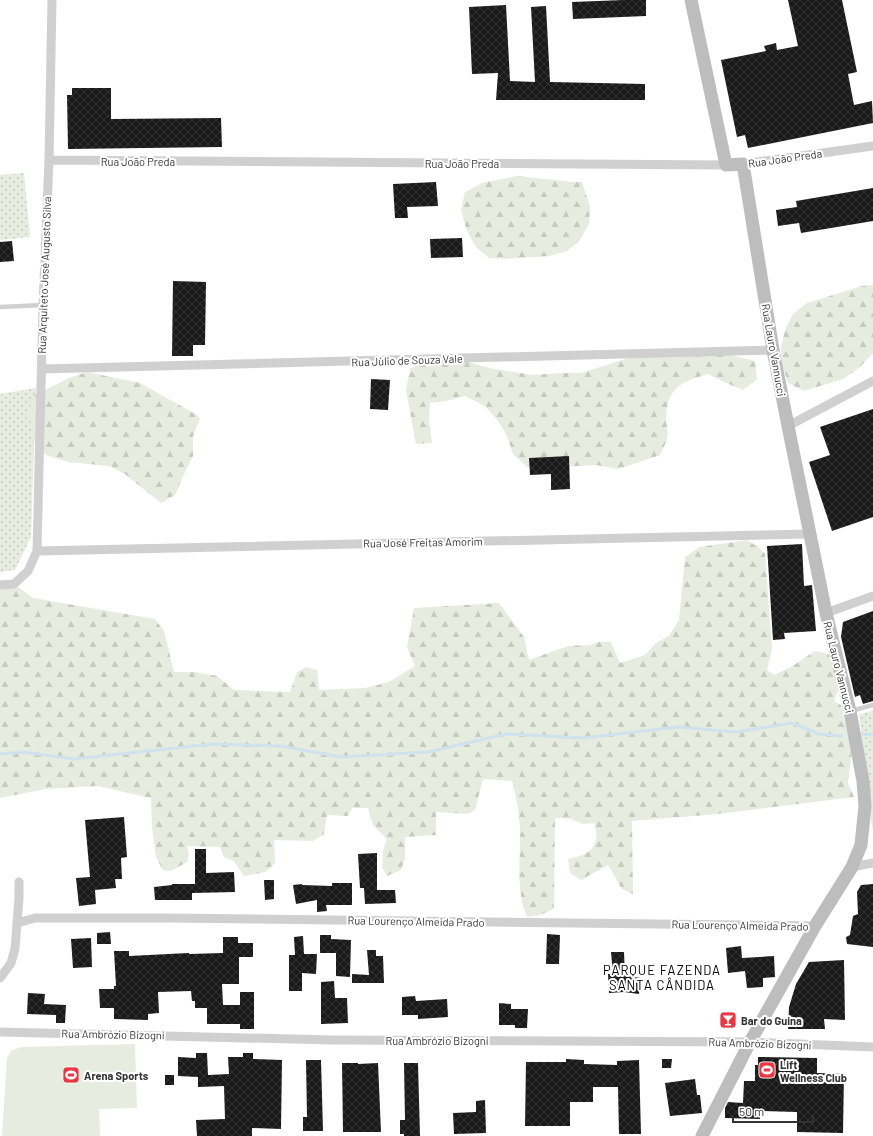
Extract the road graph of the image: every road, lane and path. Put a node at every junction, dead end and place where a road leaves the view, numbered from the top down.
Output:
1 (52, 0) edge
2 (691, 0) edge
3 (873, 146) edge
4 (49, 160) junction
5 (744, 164) junction
6 (726, 165) junction
7 (43, 305) junction
8 (0, 307) edge
9 (774, 350) junction
10 (41, 369) junction
11 (873, 381) edge
12 (788, 426) junction
13 (809, 534) junction
14 (38, 551) junction
15 (0, 585) edge
16 (873, 596) edge
17 (826, 614) junction
18 (873, 705) edge
19 (850, 711) junction
20 (873, 863) edge
21 (852, 867) junction
22 (19, 882) dead end
23 (17, 923) junction
24 (815, 926) junction
25 (0, 978) edge
26 (0, 1032) edge
27 (750, 1042) junction
28 (873, 1047) edge
29 (702, 1136) edge

1 - 4 street, Rua Arquiteto José Augusto Silva
2 - 6 street
3 - 5 street, Rua João Preda
4 - 6 street, Rua João Preda
4 - 7 street, Rua Arquiteto José Augusto Silva
5 - 6 street, Rua João Preda
5 - 9 street, Rua Lauro Vannucci
7 - 8 lane
7 - 10 street, Rua Arquiteto José Augusto Silva
9 - 10 street, Rua Jùlio de Souza Vale
9 - 12 street, Rua Lauro Vannucci
10 - 14 street, Rua Arquiteto José Augusto Silva
11 - 12 street
12 - 13 street, Rua Lauro Vannucci
13 - 14 street, Rua José Freitas Amorim
13 - 17 street, Rua Lauro Vannucci
14 - 15 street
16 - 17 street
17 - 19 street, Rua Lauro Vannucci
18 - 19 lane
19 - 21 street, Rua Lauro Vannucci
20 - 21 street
21 - 24 street, Rua Lauro Vannucci
22 - 23 street
23 - 24 street, Rua Lourenço Almeida Prado
23 - 25 street
24 - 27 street, Rua Lauro Vannucci
26 - 27 street, Rua Ambrózio Bizogni
27 - 28 street, Rua Ambrózio Bizogni
27 - 29 street, Rua Lauro Vannucci

